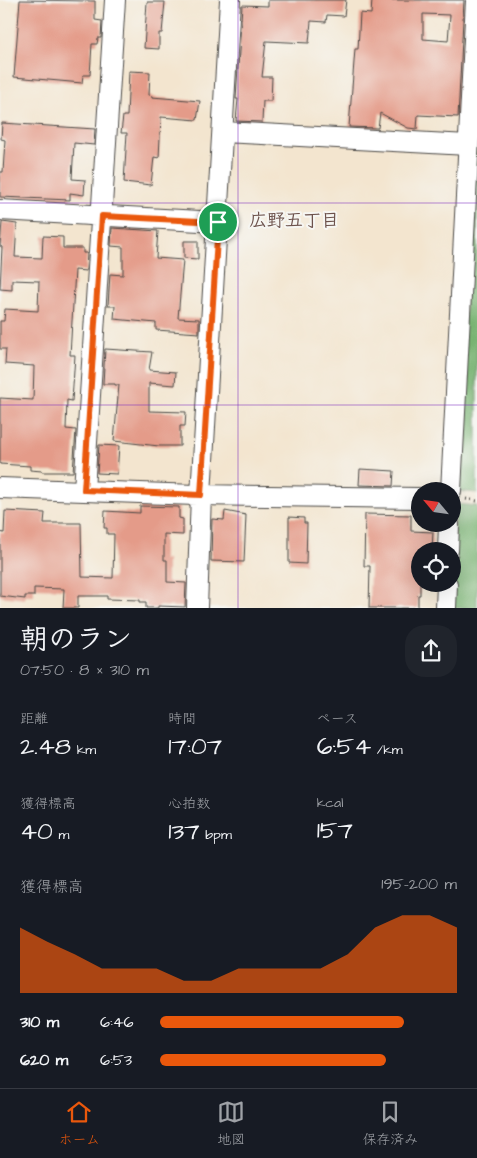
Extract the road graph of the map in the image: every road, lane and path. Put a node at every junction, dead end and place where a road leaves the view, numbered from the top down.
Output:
1 (115, 0) edge
2 (230, 0) edge
3 (476, 0) edge
4 (223, 132) junction
5 (468, 144) junction
6 (0, 210) edge
7 (102, 216) junction
8 (218, 222) junction
9 (451, 482) edge
10 (0, 488) edge
11 (84, 490) junction
12 (201, 495) junction
13 (411, 498) edge
14 (447, 592) edge
15 (197, 608) edge
16 (446, 608) edge

1 - 7 street
2 - 4 street
3 - 5 street
4 - 5 street
4 - 8 street
5 - 9 street
6 - 7 street
7 - 8 street
7 - 11 street
8 - 12 street
10 - 11 street
11 - 12 street
12 - 13 street
12 - 15 street
14 - 16 street

